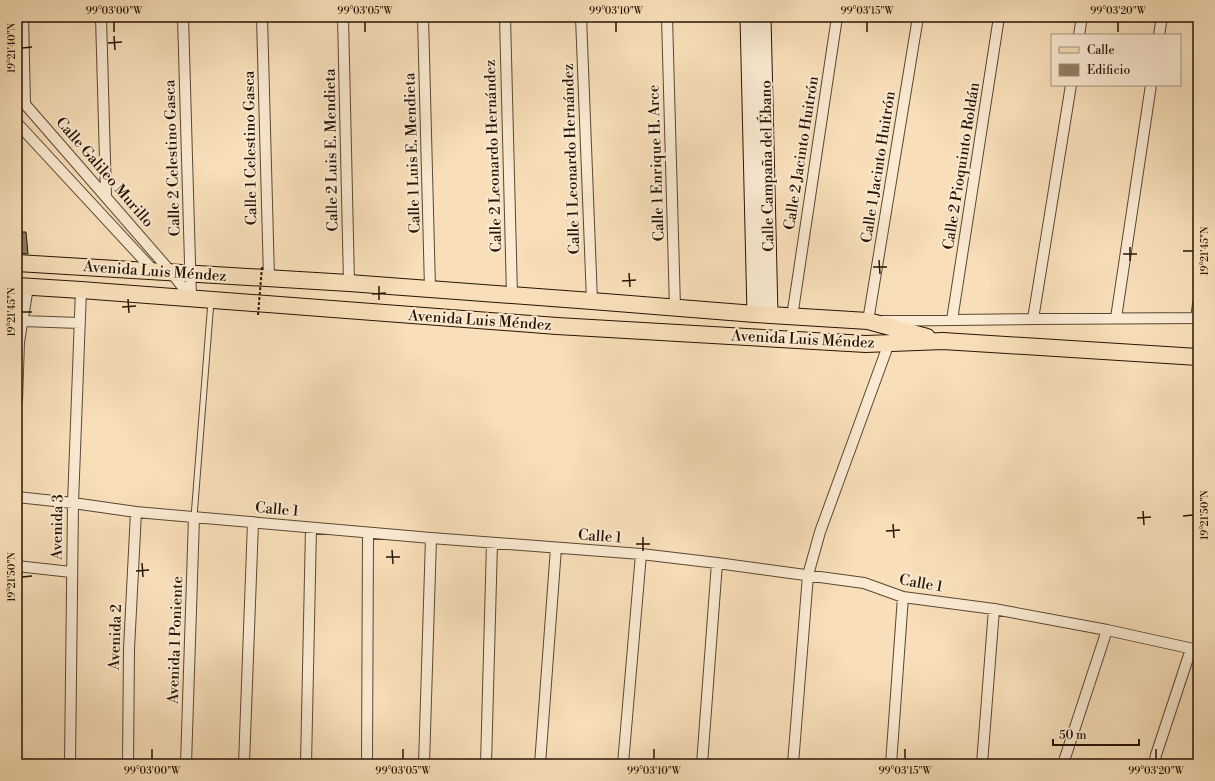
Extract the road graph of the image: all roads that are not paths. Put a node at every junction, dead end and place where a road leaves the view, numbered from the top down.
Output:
1 (23, 17) edge
2 (101, 17) edge
3 (183, 17) edge
4 (262, 17) edge
5 (343, 17) edge
6 (423, 17) edge
7 (505, 17) edge
8 (581, 17) edge
9 (667, 17) edge
10 (748, 17) edge
11 (763, 17) edge
12 (837, 17) edge
13 (918, 17) edge
14 (999, 17) edge
15 (1082, 17) edge
16 (1162, 17) edge
17 (1079, 34) edge
18 (1159, 34) edge
19 (1071, 86) edge
20 (1151, 86) edge
21 (17, 95) edge
22 (21, 103) edge
23 (17, 123) edge
24 (106, 196) junction
25 (17, 263) edge
26 (153, 270) junction
27 (171, 272) junction
28 (190, 273) junction
29 (265, 273) junction
30 (349, 283) junction
31 (22, 287) edge
32 (430, 289) junction
33 (81, 290) junction
34 (512, 295) junction
35 (191, 298) junction
36 (211, 300) junction
37 (592, 301) junction
38 (1198, 304) edge
39 (674, 308) junction
40 (763, 315) junction
41 (792, 317) junction
42 (1033, 318) junction
43 (1116, 318) junction
44 (1197, 318) edge
45 (952, 320) junction
46 (22, 321) junction
47 (868, 321) junction
48 (80, 323) junction
49 (943, 341) junction
50 (889, 343) junction
51 (1192, 357) edge
52 (17, 400) edge
53 (17, 497) edge
54 (73, 503) junction
55 (136, 512) junction
56 (194, 517) junction
57 (253, 522) junction
58 (311, 528) junction
59 (368, 533) junction
60 (431, 538) junction
61 (492, 543) junction
62 (556, 548) junction
63 (641, 554) junction
64 (717, 563) junction
65 (17, 566) edge
66 (71, 572) junction
67 (808, 575) junction
68 (903, 597) junction
69 (994, 609) junction
70 (1107, 630) junction
71 (1195, 649) edge
72 (70, 764) edge
73 (128, 764) edge
74 (186, 764) edge
75 (244, 764) edge
76 (306, 764) edge
77 (367, 764) edge
78 (424, 764) edge
79 (486, 764) edge
80 (540, 764) edge
81 (623, 764) edge
82 (702, 764) edge
83 (793, 764) edge
84 (891, 764) edge
85 (982, 764) edge
86 (1063, 764) edge
87 (1154, 764) edge

1 - 22 street
2 - 24 street
3 - 28 street, Calle 2 Celestino Gasca
4 - 29 street, Calle 1 Celestino Gasca
5 - 30 street, Calle 2 Luis E. Mendieta
6 - 32 street, Calle 1 Luis E. Mendieta
7 - 34 street, Calle 2 Leonardo Hernández
8 - 37 street, Calle 1 Leonardo Hernández
9 - 39 street, Calle 1 Enrique H. Arce
10 - 40 street, Calle Campaña del Ébano
11 - 40 street, Calle Campaña del Ébano
12 - 41 street, Calle 2 Jacinto Huitrón
13 - 47 street, Calle 1 Jacinto Huitrón
14 - 45 street, Calle 2 Pioquinto Roldán
15 - 17 street
16 - 18 street
19 - 42 street
20 - 43 street
21 - 22 street, Calle Galileo Murillo
22 - 24 street, Calle Galileo Murillo
23 - 26 street, Calle Galileo Murillo
24 - 27 street, Calle Galileo Murillo
25 - 26 main road, Avenida Luis Méndez
26 - 27 main road, Avenida Luis Méndez
27 - 28 main road, Avenida Luis Méndez
27 - 35 street, Calle Galileo Murillo
28 - 29 main road, Avenida Luis Méndez
28 - 35 street, Calle 2 Celestino Gasca
29 - 30 main road, Avenida Luis Méndez
30 - 32 main road, Avenida Luis Méndez
31 - 33 main road, Avenida Luis Méndez
31 - 46 street
32 - 34 main road, Avenida Luis Méndez
33 - 35 main road, Avenida Luis Méndez
33 - 48 street, Avenida 3
34 - 37 main road, Avenida Luis Méndez
35 - 36 main road, Avenida Luis Méndez
36 - 50 main road, Avenida Luis Méndez
36 - 56 lane
37 - 39 main road, Avenida Luis Méndez
38 - 44 street
39 - 40 main road, Avenida Luis Méndez
40 - 41 main road, Avenida Luis Méndez
41 - 47 main road, Avenida Luis Méndez
42 - 43 street, Avenida Luis Méndez
42 - 45 street, Avenida Luis Méndez
43 - 44 street, Avenida Luis Méndez
45 - 47 street, Avenida Luis Méndez
46 - 48 street
46 - 52 street
47 - 49 main road, Avenida Luis Méndez
48 - 54 street, Avenida 3
49 - 50 main road, Avenida Luis Méndez
49 - 51 main road, Avenida Luis Méndez
50 - 67 street
53 - 54 street, Calle 1
54 - 55 street, Calle 1
54 - 66 street, Avenida 3
55 - 56 street, Calle 1
55 - 73 street, Avenida 2
56 - 57 street, Calle 1
56 - 74 street, Avenida 1 Poniente
57 - 58 street, Calle 1
57 - 75 street
58 - 59 street, Calle 1
58 - 76 street
59 - 60 street, Calle 1
59 - 77 street
60 - 61 street, Calle 1
60 - 78 street
61 - 62 street, Calle 1
61 - 79 street
62 - 63 street, Calle 1
62 - 80 street
63 - 64 street, Calle 1
63 - 81 street
64 - 67 street, Calle 1
64 - 82 street
65 - 66 street
66 - 72 street, Avenida 3
67 - 68 street, Calle 1
67 - 83 street
68 - 69 street, Calle 1
68 - 84 street
69 - 70 street, Calle 1
69 - 85 street
70 - 71 street, Calle 1
70 - 86 street
71 - 87 street

